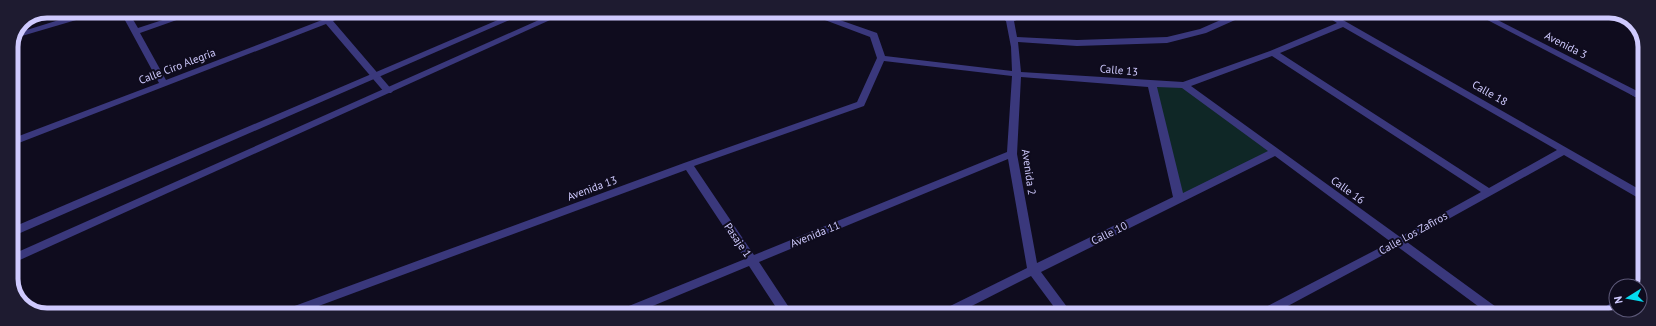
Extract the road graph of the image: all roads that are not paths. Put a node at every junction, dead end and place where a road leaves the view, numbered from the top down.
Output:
1 (73, 18) edge
2 (128, 18) edge
3 (177, 18) edge
4 (325, 18) edge
5 (334, 18) edge
6 (510, 18) edge
7 (543, 18) edge
8 (825, 18) edge
9 (1007, 18) edge
10 (1016, 18) edge
11 (1234, 18) edge
12 (1334, 18) edge
13 (1488, 18) edge
14 (1010, 20) junction
15 (327, 21) junction
16 (1345, 24) junction
17 (135, 32) junction
18 (22, 33) edge
19 (1014, 39) junction
20 (1273, 53) junction
21 (881, 58) junction
22 (1017, 74) junction
23 (375, 76) junction
24 (164, 84) junction
25 (1152, 84) junction
26 (1184, 85) junction
27 (388, 91) junction
28 (1638, 92) edge
29 (1635, 94) junction
30 (1638, 96) edge
31 (18, 140) edge
32 (1564, 150) junction
33 (1276, 152) junction
34 (1012, 154) junction
35 (688, 165) junction
36 (1488, 192) junction
37 (1638, 193) edge
38 (1179, 199) junction
39 (18, 230) edge
40 (1399, 242) junction
41 (18, 257) edge
42 (751, 260) junction
43 (1033, 270) junction
44 (301, 308) edge
45 (635, 308) edge
46 (783, 308) edge
47 (956, 308) edge
48 (1062, 308) edge
49 (1273, 308) edge
50 (1489, 308) edge

1 - 18 street
2 - 17 street
3 - 17 street
4 - 15 street
5 - 15 street, Calle Ciro Alegría
6 - 23 street
7 - 27 street
8 - 21 street
9 - 14 street
10 - 14 street
11 - 19 street
12 - 16 street, Calle 18
13 - 29 street, Avenida 3
14 - 19 street, Avenida 2
15 - 23 street
15 - 24 street, Calle Ciro Alegría
16 - 20 street, Calle 13
16 - 32 street, Calle 18
17 - 24 street
19 - 22 street, Avenida 2
20 - 26 street, Calle 13
20 - 36 street
21 - 22 street, Calle 13
21 - 35 street, Avenida 13
22 - 25 street, Calle 13
22 - 34 street, Avenida 2
23 - 27 street
23 - 39 street
24 - 31 street, Calle Ciro Alegría
25 - 26 street, Calle 13
25 - 38 street
26 - 33 street, Calle 16
27 - 41 street
28 - 29 street
29 - 30 street, Avenida 3
32 - 36 street, Calle Los Zafiros
32 - 37 street, Calle 18
33 - 38 street, Calle 10
33 - 40 street, Calle 16
34 - 42 street, Avenida 11
34 - 43 street, Avenida 2
35 - 42 street, Pasaje 1
35 - 44 street, Avenida 13
36 - 40 street, Calle Los Zafiros
38 - 43 street, Calle 10
40 - 49 street, Calle Los Zafiros
40 - 50 street, Calle 16
42 - 45 street, Avenida 11
42 - 46 street, Pasaje 1
43 - 47 street, Calle 10
43 - 48 street, Avenida 2

